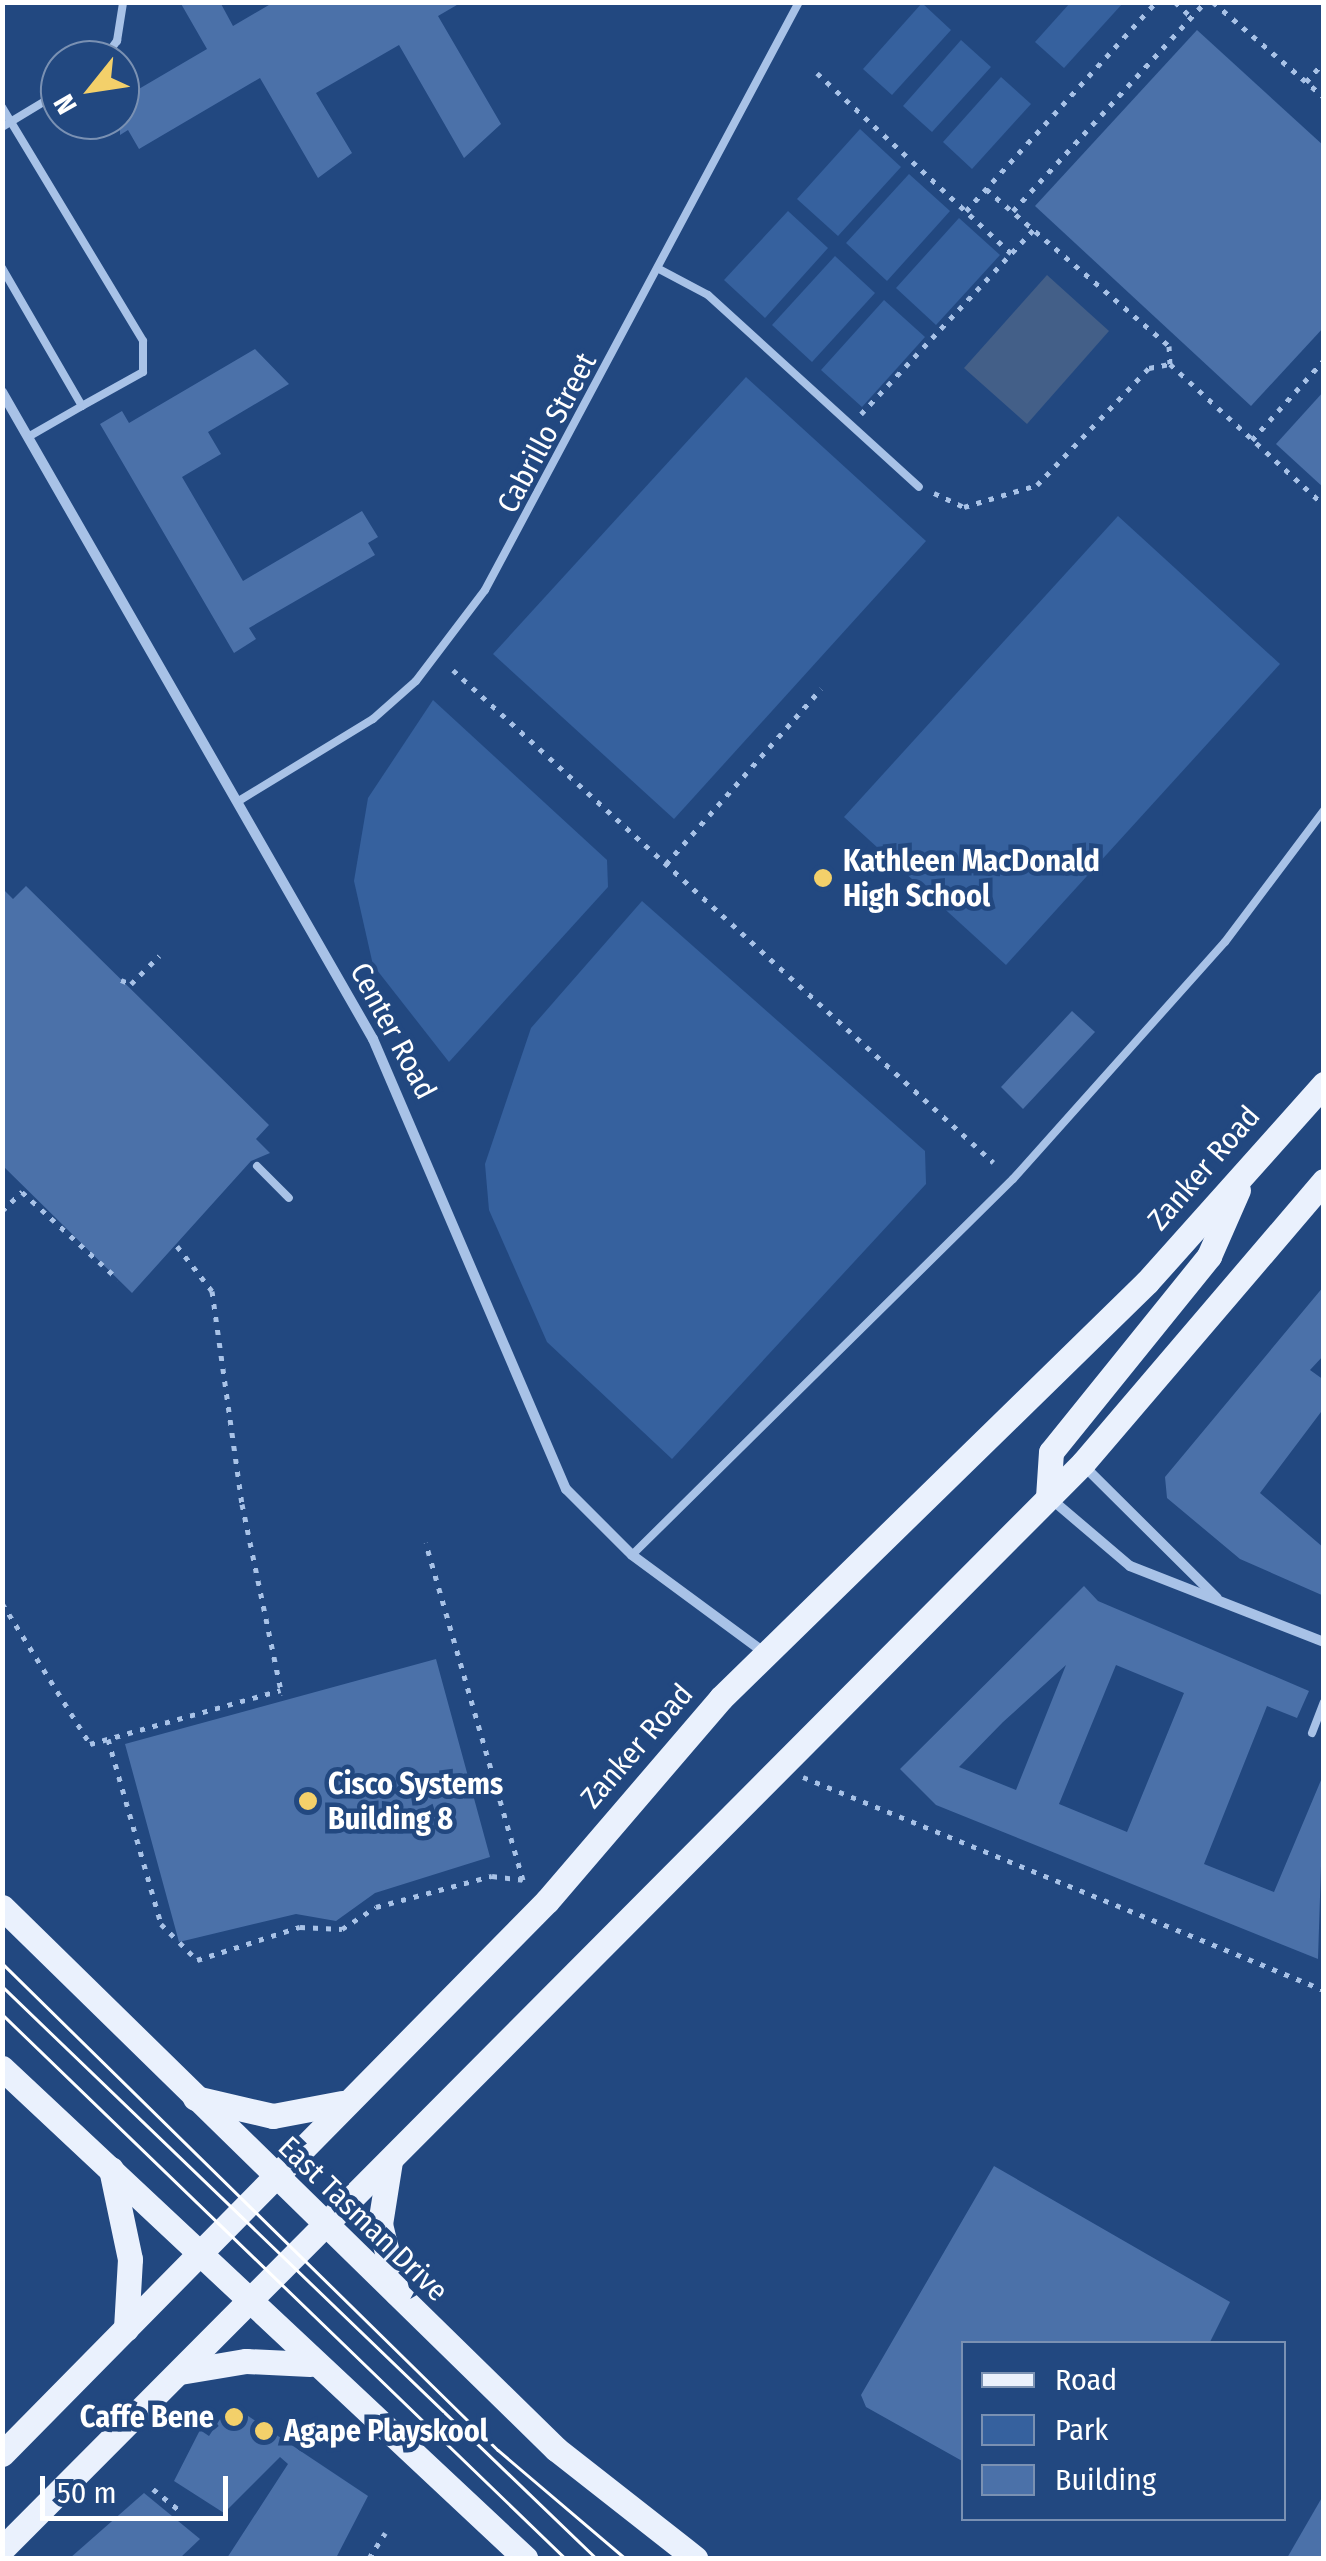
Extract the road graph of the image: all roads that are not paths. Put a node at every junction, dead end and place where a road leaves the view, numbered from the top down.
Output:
1 (124, 2) edge
2 (799, 2) edge
3 (110, 40) edge
4 (40, 104) edge
5 (2, 107) edge
6 (7, 124) edge
7 (2, 268) edge
8 (660, 270) junction
9 (2, 392) edge
10 (82, 406) junction
11 (28, 436) junction
12 (919, 486) road end
13 (237, 802) junction
14 (1324, 810) edge
15 (1324, 1084) edge
16 (1250, 1163) junction
17 (257, 1166) dead end
18 (1324, 1181) edge
19 (288, 1198) dead end
20 (1083, 1463) junction
21 (1048, 1497) junction
22 (632, 1556) junction
23 (1218, 1599) junction
24 (1324, 1642) edge
25 (766, 1653) junction
26 (1324, 1702) edge
27 (1312, 1733) dead end
28 (2, 1907) edge
29 (2, 2068) edge
30 (190, 2096) junction
31 (342, 2103) junction
32 (390, 2161) junction
33 (111, 2169) junction
34 (272, 2177) junction
35 (324, 2227) junction
36 (201, 2252) junction
37 (398, 2297) junction
38 (251, 2302) junction
39 (126, 2330) junction
40 (310, 2364) junction
41 (180, 2372) junction
42 (2, 2454) edge
43 (2, 2549) edge
44 (525, 2558) edge
45 (695, 2558) edge

1 - 3 lane
2 - 8 lane, Cabrillo Street
4 - 6 lane
5 - 6 lane
6 - 10 lane
7 - 10 lane
8 - 12 lane
8 - 13 lane, Cabrillo Street
9 - 11 street, Center Road
10 - 11 lane
11 - 13 street, Center Road
13 - 22 street, Center Road
14 - 22 lane
15 - 16 main road, Zanker Road
16 - 21 main road
16 - 25 main road, Zanker Road
17 - 19 lane
18 - 20 main road
20 - 21 main road
20 - 23 street
21 - 23 street
21 - 32 main road
22 - 25 street, Center Road
23 - 24 street
25 - 31 main road, Zanker Road
26 - 27 lane
28 - 30 main road, East Tasman Drive
29 - 33 main road
30 - 31 main road
30 - 34 main road, East Tasman Drive
31 - 34 main road, Zanker Road
32 - 35 main road
32 - 37 main road
33 - 36 main road
33 - 39 main road
34 - 35 main road, East Tasman Drive
34 - 36 main road, Zanker Road
35 - 37 main road, East Tasman Drive
35 - 38 main road
36 - 38 main road
36 - 39 main road, Zanker Road
37 - 45 main road, East Tasman Drive
38 - 40 main road
38 - 41 main road
39 - 42 main road, Zanker Road
40 - 41 main road
40 - 44 main road
41 - 43 main road

